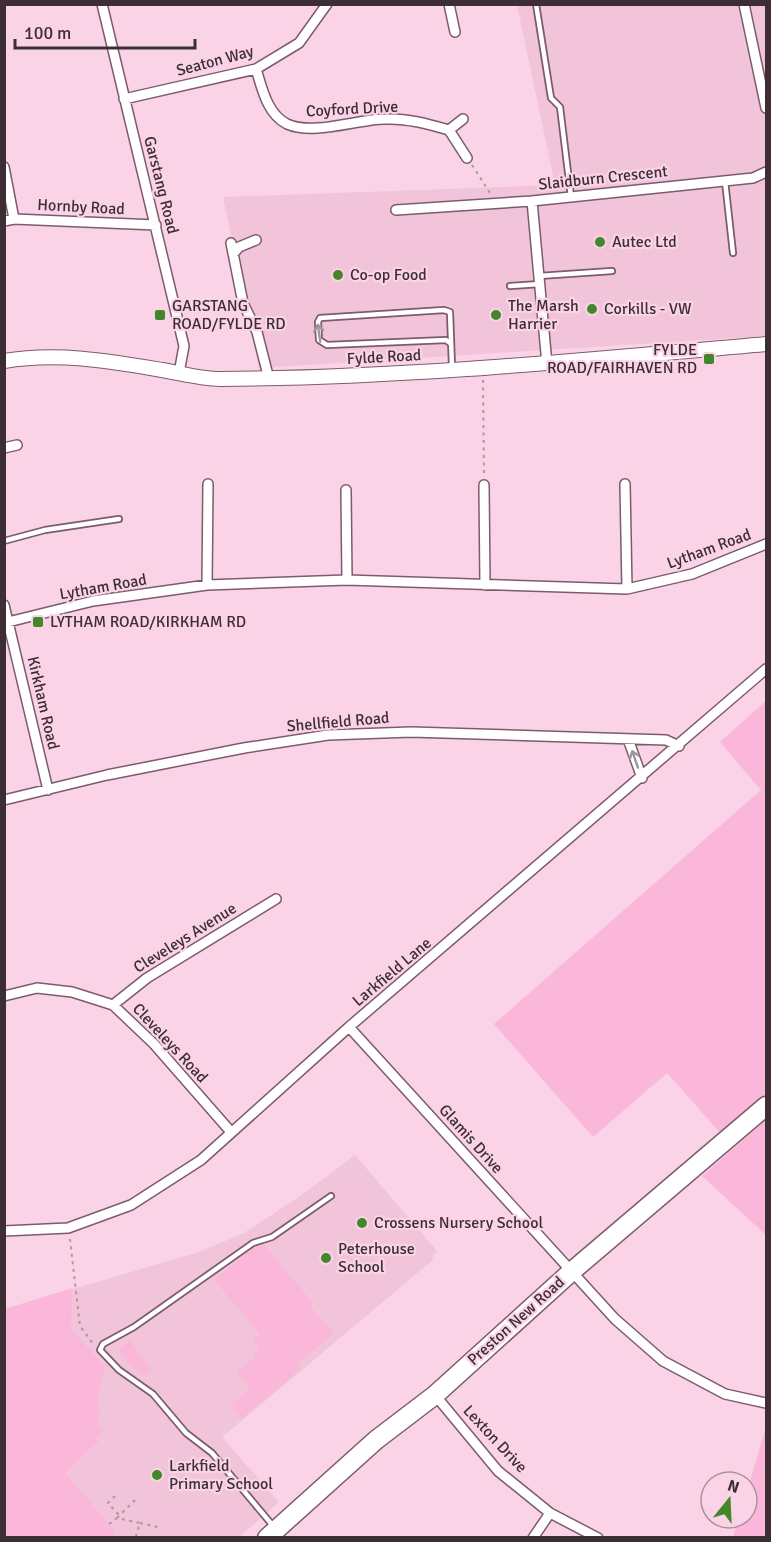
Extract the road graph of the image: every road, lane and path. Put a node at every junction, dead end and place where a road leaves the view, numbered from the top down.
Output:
1 (102, 4) edge
2 (327, 4) edge
3 (448, 4) edge
4 (536, 4) edge
5 (744, 4) edge
6 (455, 32) dead end
7 (256, 69) junction
8 (124, 99) junction
9 (766, 108) edge
10 (463, 119) dead end
11 (449, 130) junction
12 (467, 158) joint
13 (4, 167) edge
14 (766, 172) edge
15 (725, 181) junction
16 (571, 197) junction
17 (532, 201) junction
18 (496, 203) junction
19 (396, 210) dead end
20 (9, 220) edge
21 (156, 225) junction
22 (256, 240) dead end
23 (231, 243) dead end
24 (233, 254) junction
25 (733, 254) dead end
26 (612, 271) dead end
27 (539, 280) junction
28 (510, 286) dead end
29 (451, 344) junction
30 (766, 344) edge
31 (4, 361) edge
32 (547, 364) junction
33 (483, 368) junction
34 (452, 370) junction
35 (179, 373) junction
36 (269, 379) junction
37 (17, 445) dead end
38 (4, 448) edge
39 (208, 484) dead end
40 (625, 484) dead end
41 (484, 485) joint
42 (346, 490) dead end
43 (119, 519) dead end
44 (4, 541) edge
45 (766, 544) edge
46 (347, 580) junction
47 (207, 585) junction
48 (485, 585) junction
49 (627, 590) junction
50 (4, 605) edge
51 (7, 622) edge
52 (766, 669) edge
53 (628, 739) junction
54 (680, 746) junction
55 (642, 778) junction
56 (48, 790) junction
57 (4, 800) edge
58 (276, 899) dead end
59 (4, 996) edge
60 (113, 1005) junction
61 (349, 1027) junction
62 (766, 1106) edge
63 (231, 1132) junction
64 (331, 1196) dead end
65 (68, 1228) junction
66 (4, 1231) edge
67 (571, 1272) junction
68 (100, 1350) junction
69 (435, 1395) junction
70 (766, 1403) edge
71 (115, 1496) dead end
72 (137, 1498) dead end
73 (550, 1513) junction
74 (118, 1516) junction
75 (140, 1523) junction
76 (109, 1524) dead end
77 (162, 1528) dead end
78 (271, 1533) edge
79 (136, 1536) dead end
80 (533, 1538) edge
81 (598, 1538) edge

1 - 8 street, Garstang Road
2 - 7 street, Seaton Way
3 - 6 street
4 - 16 lane
5 - 9 street
7 - 8 street, Seaton Way
7 - 11 street, Coyford Drive
8 - 21 street, Garstang Road
10 - 11 street
11 - 12 street
12 - 18 path
13 - 20 street
14 - 15 street, Slaidburn Crescent
15 - 16 street, Slaidburn Crescent
15 - 25 lane
16 - 17 street, Slaidburn Crescent
17 - 18 street
17 - 27 street, Slaidburn Crescent
18 - 19 street
20 - 21 street, Hornby Road
21 - 35 street, Garstang Road
22 - 24 street
23 - 24 street
24 - 36 street
26 - 27 lane
27 - 28 lane
27 - 32 street, Slaidburn Crescent
29 -> 29 lane
29 - 34 lane
30 - 32 street, Fylde Road
31 - 35 street, Fylde Road
32 - 33 street, Fylde Road
33 - 34 street, Fylde Road
33 - 41 path
34 - 36 street, Fylde Road
35 - 36 street, Fylde Road
37 - 38 street
39 - 47 street
40 - 49 street
41 - 48 street
42 - 46 street
43 - 44 lane
45 - 49 street, Lytham Road
46 - 47 street, Lytham Road
46 - 48 street, Lytham Road
47 - 51 street, Lytham Road
48 - 49 street, Lytham Road
50 - 51 street, Kirkham Road
51 - 56 street, Kirkham Road
52 - 54 street, Larkfield Lane
53 - 54 street, Shellfield Road
55 -> 53 street
53 - 56 street, Shellfield Road
54 - 55 street, Larkfield Lane
55 - 61 street, Larkfield Lane
56 - 57 street, Shellfield Road
58 - 60 street, Cleveleys Avenue
59 - 60 street, Cleveleys Road
60 - 63 street, Cleveleys Road
61 - 63 street, Larkfield Lane
61 - 67 street, Glamis Drive
62 - 67 highway, Preston New Road
63 - 65 street, Larkfield Lane
64 - 68 lane
65 - 66 street, Larkfield Lane
65 - 68 path
67 - 69 highway, Preston New Road
67 - 70 street, Glamis Drive
68 - 78 lane
69 - 73 street, Lexton Drive
69 - 78 highway, Preston New Road
71 - 74 path
72 - 74 path
73 - 80 street
73 - 81 street, Lexton Drive
74 - 75 path
74 - 76 path
75 - 77 path
75 - 79 path

